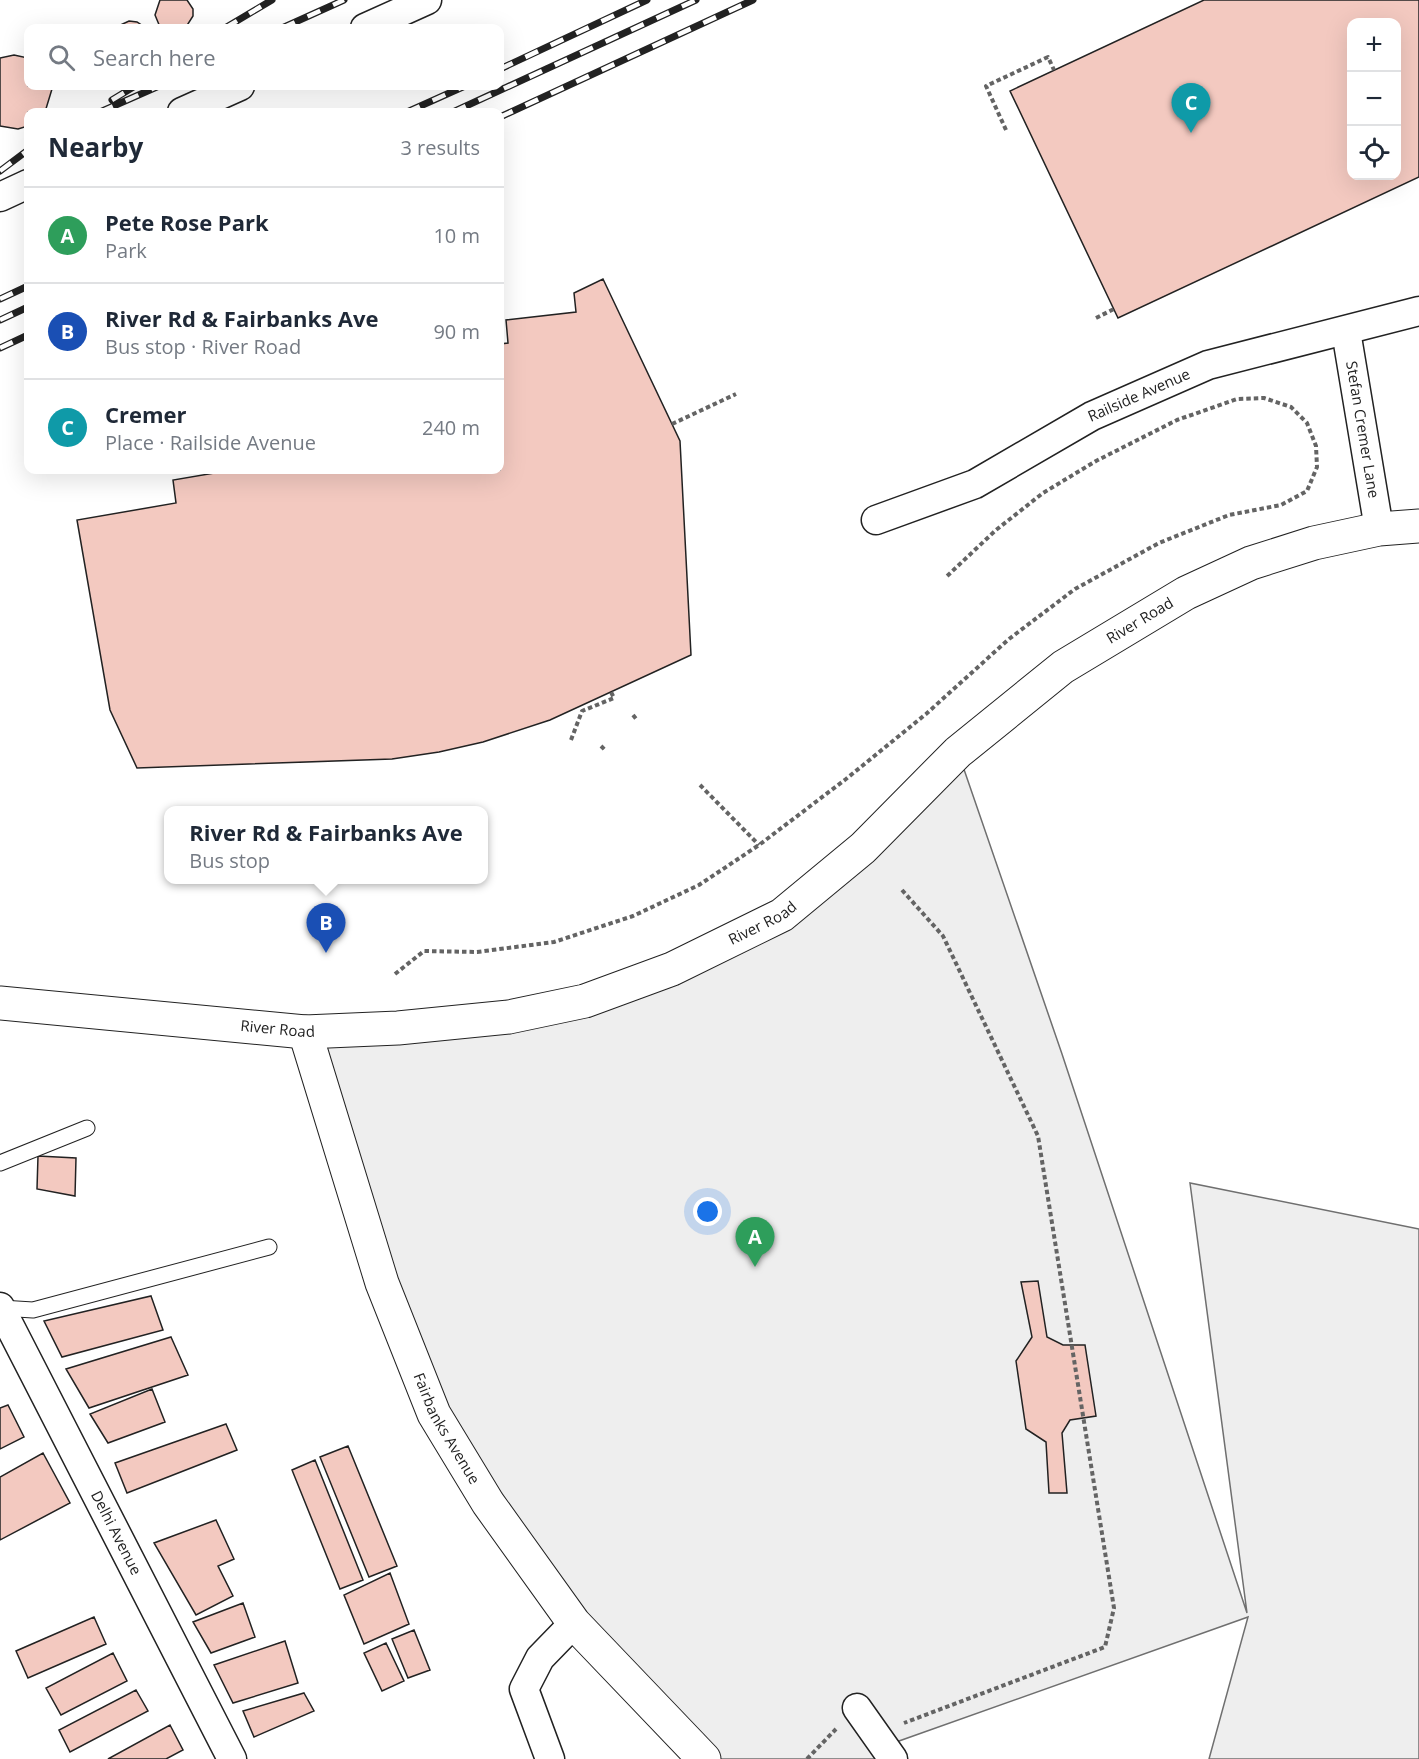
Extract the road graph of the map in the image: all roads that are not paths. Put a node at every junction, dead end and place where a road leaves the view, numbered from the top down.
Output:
1 (427, 0) edge
2 (374, 24) edge
3 (231, 90) edge
4 (191, 108) edge
5 (24, 186) edge
6 (0, 197) edge
7 (1419, 311) edge
8 (1346, 331) junction
9 (876, 520) dead end
10 (1419, 526) edge
11 (1379, 529) junction
12 (0, 1003) edge
13 (305, 1032) junction
14 (87, 1128) dead end
15 (0, 1163) edge
16 (269, 1247) dead end
17 (0, 1308) edge
18 (574, 1623) junction
19 (856, 1708) road end
20 (886, 1750) edge
21 (232, 1759) edge
22 (550, 1759) edge
23 (704, 1759) edge

1 - 2 street
3 - 4 street
5 - 6 street
7 - 8 street, Railside Avenue
8 - 9 street, Railside Avenue
8 - 11 street, Stefan Cremer Lane
10 - 11 main road, River Road
11 - 13 main road, River Road
12 - 13 main road, River Road
13 - 18 main road, Fairbanks Avenue
14 - 15 lane
16 - 17 lane
17 - 21 street, Delhi Avenue
18 - 22 street
18 - 23 main road, Fairbanks Avenue
19 - 20 street

